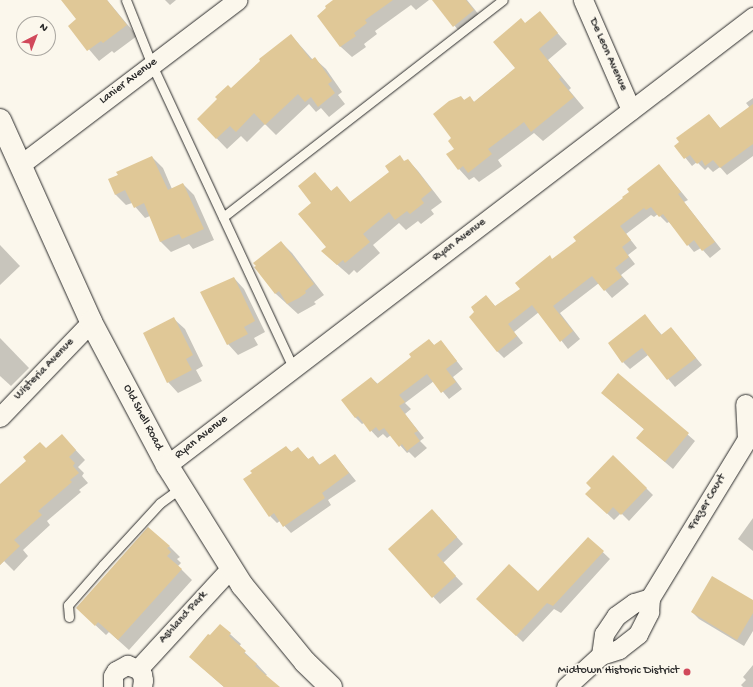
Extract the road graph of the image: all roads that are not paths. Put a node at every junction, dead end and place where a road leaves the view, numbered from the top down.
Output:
1 (126, 0) edge
2 (237, 0) edge
3 (503, 0) edge
4 (583, 0) edge
5 (753, 17) edge
6 (152, 64) junction
7 (631, 110) junction
8 (0, 120) edge
9 (20, 165) junction
10 (223, 217) junction
11 (91, 322) junction
12 (293, 368) junction
13 (745, 404) dead end
14 (0, 417) edge
15 (167, 465) junction
16 (181, 488) junction
17 (231, 568) junction
18 (650, 598) junction
19 (69, 617) dead end
20 (601, 655) junction
21 (140, 678) edge
22 (113, 687) edge
23 (331, 687) edge
24 (566, 687) edge

1 - 6 lane
2 - 6 street, Lanier Avenue
3 - 10 lane
4 - 7 street, De Leon Avenue
5 - 7 street, Ryan Avenue
6 - 9 street, Lanier Avenue
6 - 10 lane
7 - 12 street, Ryan Avenue
8 - 9 street, Old Shell Road
9 - 11 street, Old Shell Road
10 - 12 lane
11 - 14 street, Wisteria Avenue
11 - 15 street, Old Shell Road
12 - 15 street, Ryan Avenue
13 - 18 street, Frazer Court
15 - 16 street, Old Shell Road
16 - 17 street, Old Shell Road
16 - 19 lane
17 - 21 street, Ashland Park
17 - 23 street, Old Shell Road
18 - 20 street
18 - 20 street, Frazer Court
20 - 24 street, Frazer Court
21 - 22 street, Ashland Park

